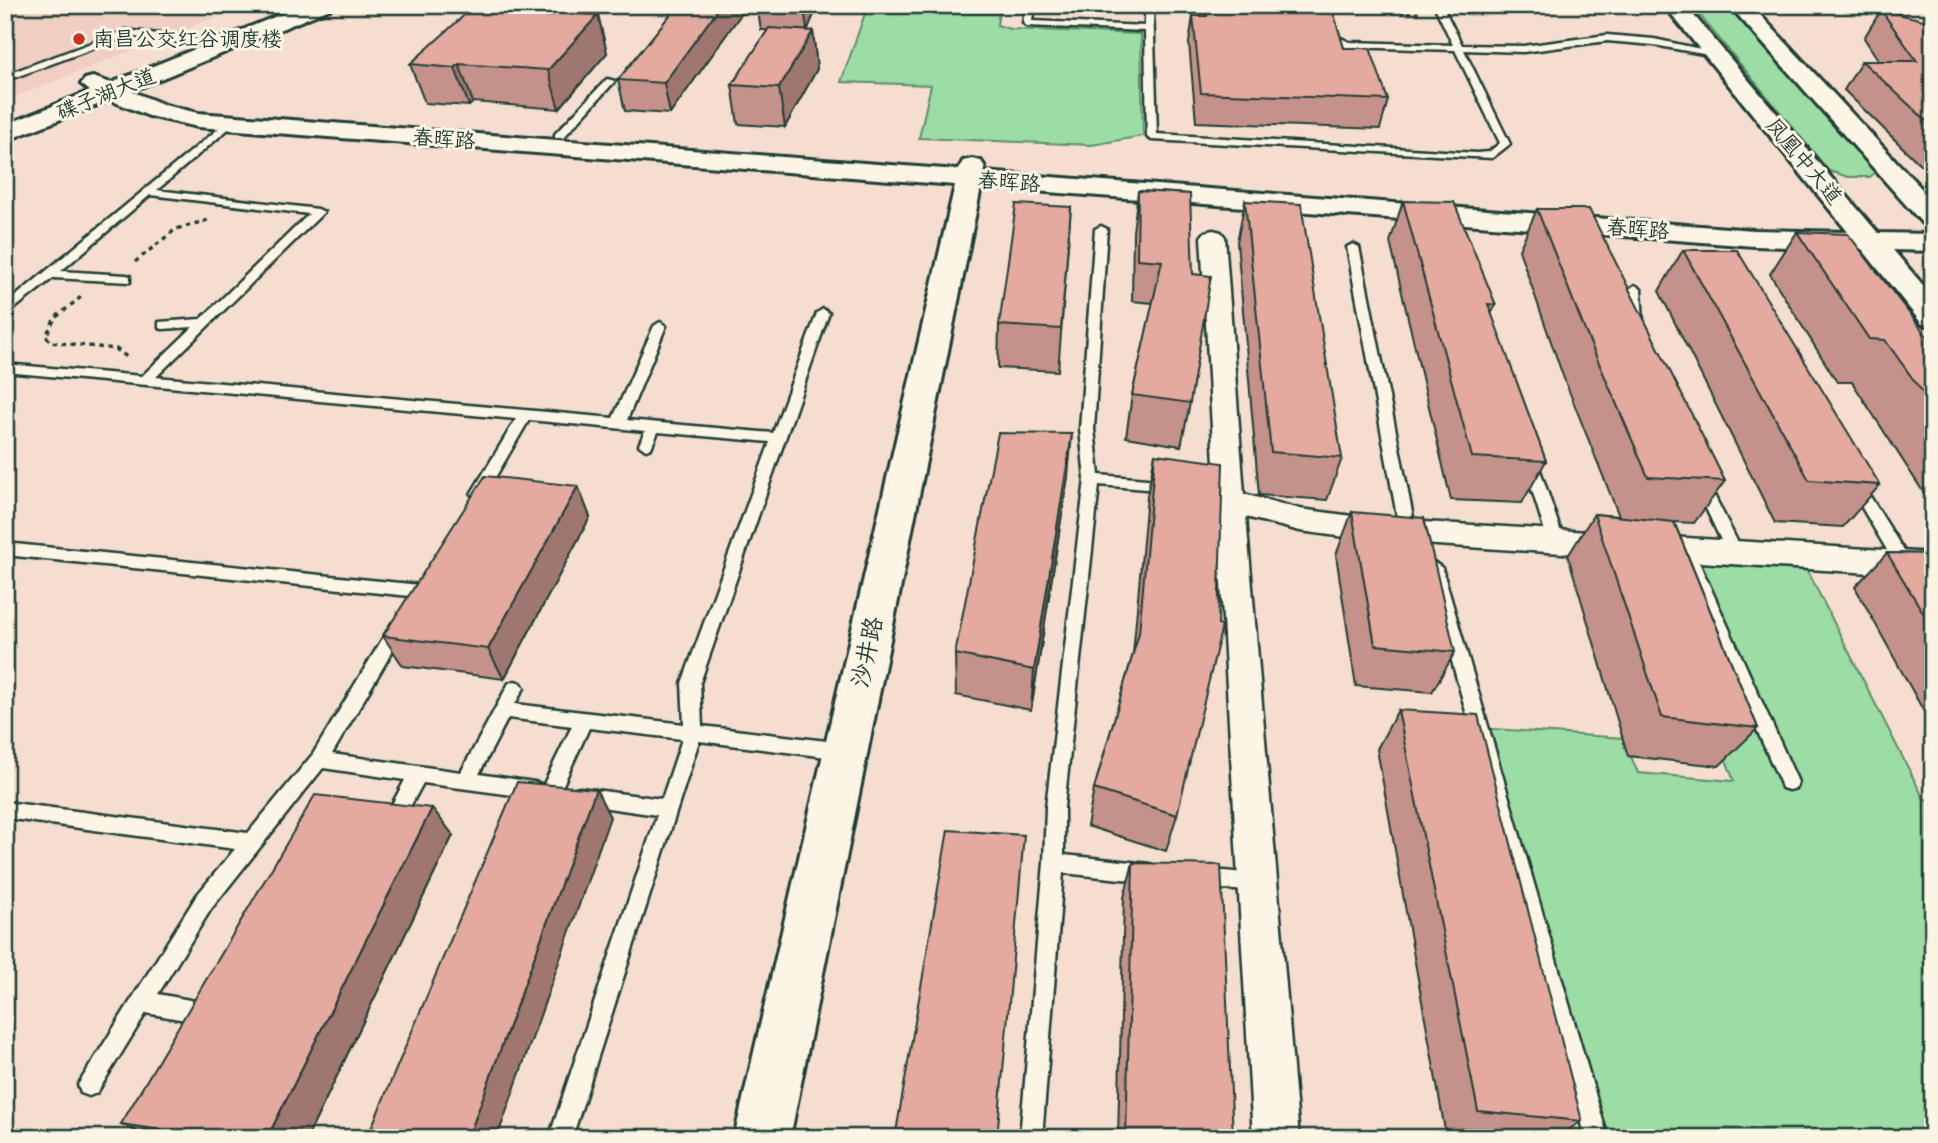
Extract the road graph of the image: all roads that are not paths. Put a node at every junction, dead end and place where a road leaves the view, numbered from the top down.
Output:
1 (289, 5) edge
2 (323, 5) edge
3 (1030, 5) edge
4 (1149, 5) edge
5 (1324, 5) edge
6 (1674, 5) edge
7 (1739, 5) edge
8 (1440, 10) edge
9 (1150, 29) junction
10 (198, 42) junction
11 (1457, 52) junction
12 (1338, 53) edge
13 (1714, 53) junction
14 (5, 78) edge
15 (610, 81) dead end
16 (113, 83) junction
17 (5, 119) edge
18 (229, 123) junction
19 (5, 134) edge
20 (559, 136) junction
21 (970, 173) junction
22 (148, 192) junction
23 (1933, 218) edge
24 (1933, 228) edge
25 (1101, 229) dead end
26 (1865, 234) junction
27 (1213, 237) dead end
28 (1933, 243) edge
29 (1353, 247) dead end
30 (51, 274) junction
31 (126, 279) dead end
32 (1636, 289) dead end
33 (5, 312) edge
34 (823, 313) dead end
35 (1933, 317) edge
36 (204, 323) junction
37 (163, 325) dead end
38 (660, 326) dead end
39 (1638, 335) edge
40 (5, 368) edge
41 (145, 381) junction
42 (525, 415) junction
43 (601, 422) junction
44 (618, 424) junction
45 (653, 427) junction
46 (593, 438) dead end
47 (778, 438) junction
48 (646, 445) dead end
49 (1527, 450) edge
50 (1693, 467) edge
51 (1846, 469) edge
52 (1092, 479) junction
53 (1180, 487) edge
54 (1222, 496) junction
55 (469, 509) edge
56 (1416, 532) junction
57 (1556, 541) junction
58 (1685, 549) junction
59 (5, 550) edge
60 (1735, 553) junction
61 (1918, 564) edge
62 (514, 688) dead end
63 (503, 710) junction
64 (584, 720) junction
65 (693, 733) junction
66 (845, 751) junction
67 (319, 760) junction
68 (418, 774) junction
69 (466, 780) junction
70 (1788, 782) dead end
71 (525, 789) junction
72 (550, 792) junction
73 (668, 808) junction
74 (5, 810) edge
75 (398, 810) edge
76 (514, 814) edge
77 (251, 842) junction
78 (1054, 863) junction
79 (1162, 874) edge
80 (1189, 877) edge
81 (1257, 883) junction
82 (141, 1002) junction
83 (216, 1014) edge
84 (89, 1085) dead end
85 (560, 1138) edge
86 (762, 1138) edge
87 (1031, 1138) edge
88 (1276, 1138) edge
89 (1597, 1138) edge

1 - 10 street, 碟子湖大道
2 - 16 street, 碟子湖大道
3 - 9 lane
4 - 9 lane
5 - 11 lane
6 - 13 street, 凤凰中大道
7 - 23 street
8 - 11 lane
9 - 11 lane
10 - 14 lane
10 - 16 street, 碟子湖大道
11 - 12 lane
11 - 13 lane
13 - 26 street, 凤凰中大道
15 - 20 lane
16 - 17 street, 碟子湖大道
16 - 18 street, 春晖路
16 - 19 street, 碟子湖大道
16 - 20 street, 春晖路
18 - 21 street, 春晖路
18 - 22 lane
20 - 21 street, 春晖路
21 - 26 street, 春晖路
21 - 66 street, 沙井路
22 - 30 lane
22 - 36 lane
24 - 26 street, 春晖路
25 - 52 lane
26 - 28 street, 春晖路
26 - 35 street, 凤凰中大道
27 - 54 street
29 - 56 lane
30 - 31 lane
30 - 33 lane
32 - 39 lane
34 - 47 lane
36 - 37 lane
36 - 41 lane
38 - 44 lane
40 - 41 lane
41 - 42 lane
42 - 43 lane
42 - 55 lane
43 - 44 lane
43 - 46 lane
44 - 45 lane
45 - 47 lane
45 - 48 lane
47 - 65 lane
49 - 57 lane
50 - 60 lane
51 - 61 lane
52 - 53 lane
52 - 78 lane
54 - 56 street
54 - 81 street
56 - 57 street
56 - 89 lane
57 - 58 street
58 - 60 street
58 - 70 lane
59 - 67 lane
60 - 61 street
62 - 63 lane
63 - 64 lane
63 - 69 lane
64 - 65 lane
64 - 72 lane
65 - 66 lane
65 - 73 lane
66 - 86 street, 沙井路
67 - 68 lane
67 - 77 lane
68 - 69 lane
68 - 75 lane
69 - 71 lane
71 - 72 lane
71 - 76 lane
72 - 73 lane
73 - 85 lane
74 - 77 lane
77 - 82 lane
78 - 79 lane
78 - 87 lane
80 - 81 lane
81 - 88 street
82 - 83 lane
82 - 84 lane

